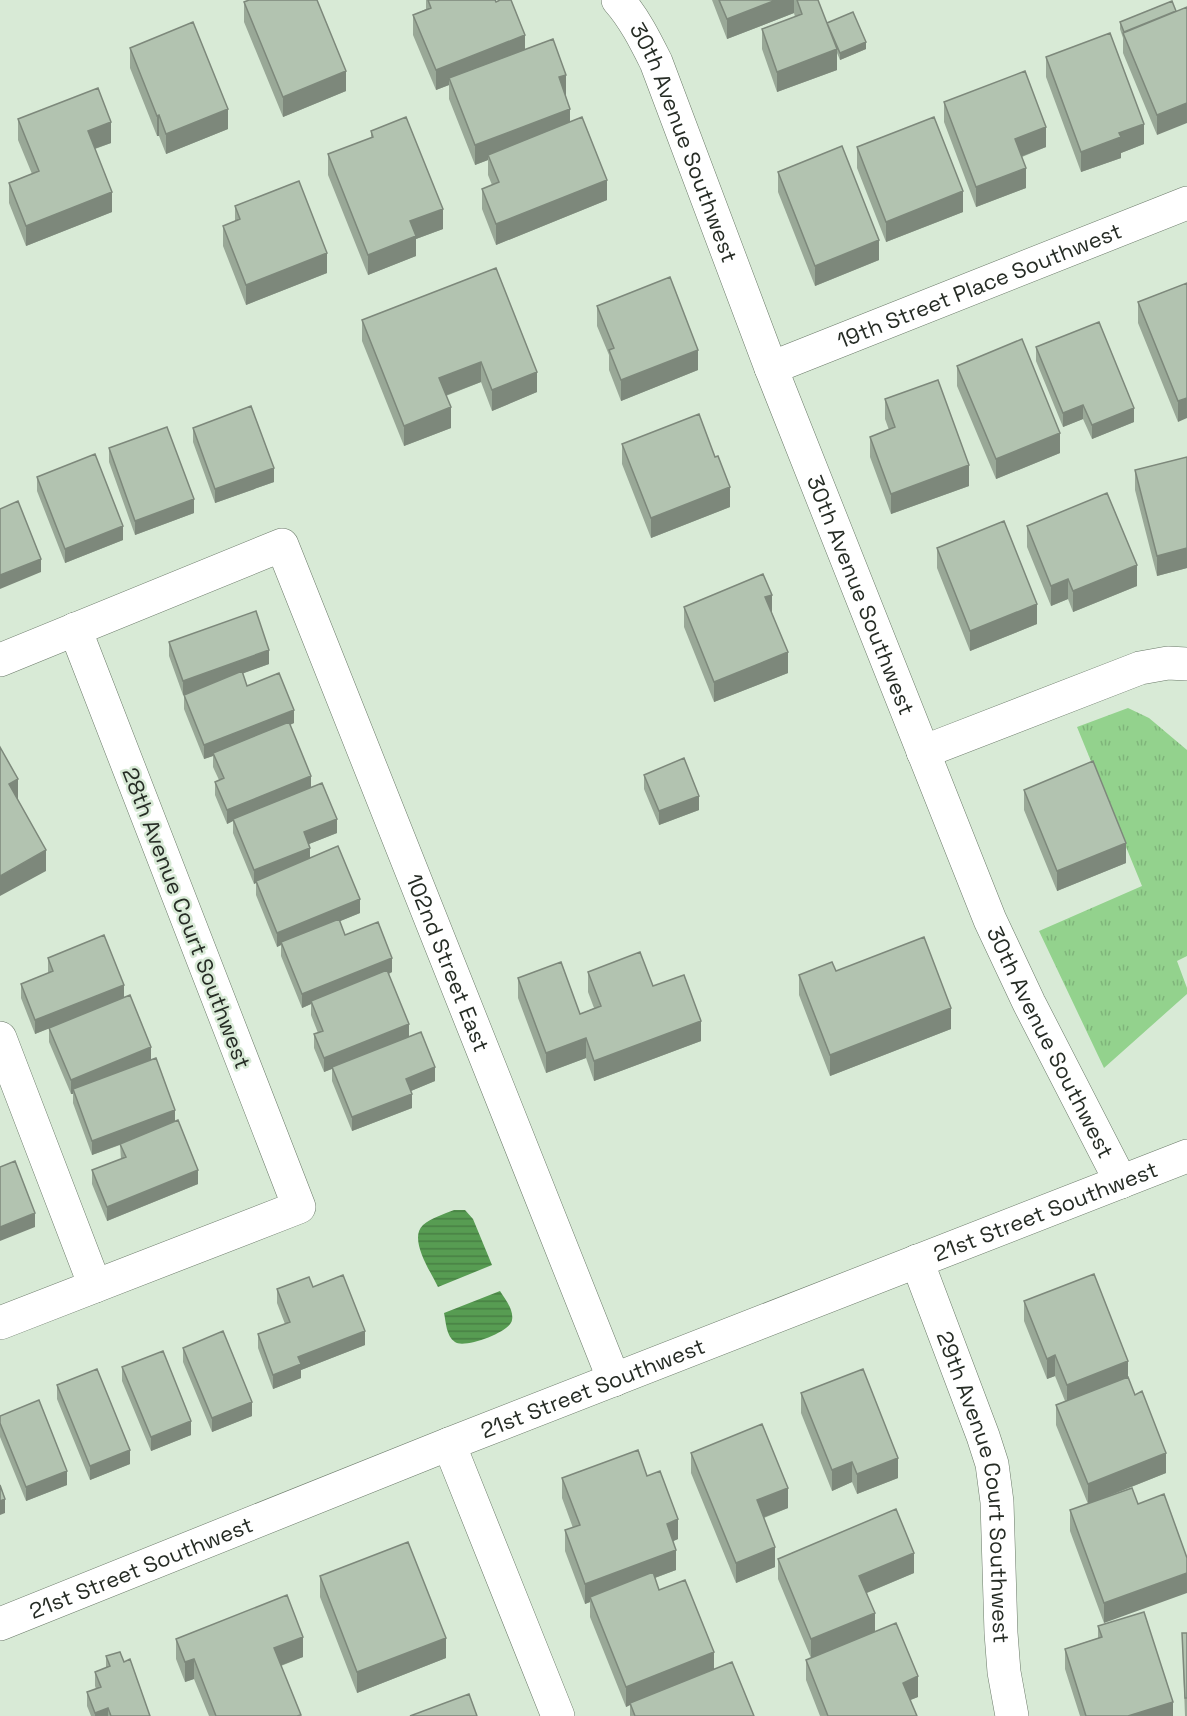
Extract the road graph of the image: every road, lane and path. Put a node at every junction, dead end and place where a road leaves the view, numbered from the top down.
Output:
1 (618, 0) edge
2 (1187, 203) edge
3 (771, 368) junction
4 (75, 629) junction
5 (0, 660) edge
6 (1187, 664) edge
7 (923, 752) junction
8 (0, 1038) edge
9 (10, 1094) edge
10 (1187, 1156) edge
11 (1121, 1182) junction
12 (917, 1261) junction
13 (95, 1286) junction
14 (0, 1323) edge
15 (614, 1380) junction
16 (449, 1444) junction
17 (0, 1624) edge
18 (558, 1716) edge
19 (1012, 1716) edge

1 - 3 street, 30th Avenue Southwest
2 - 3 street, 19th Street Place Southwest
3 - 7 street, 30th Avenue Southwest
4 - 5 street
4 - 13 street, 28th Avenue Court Southwest
4 - 15 street, 102nd Street East
6 - 7 street
7 - 11 street, 30th Avenue Southwest
8 - 9 street
9 - 13 street
10 - 11 street, 21st Street Southwest
11 - 12 street, 21st Street Southwest
12 - 15 street, 21st Street Southwest
12 - 19 street, 29th Avenue Court Southwest
13 - 14 street
15 - 16 street, 21st Street Southwest
16 - 17 street, 21st Street Southwest
16 - 18 street

